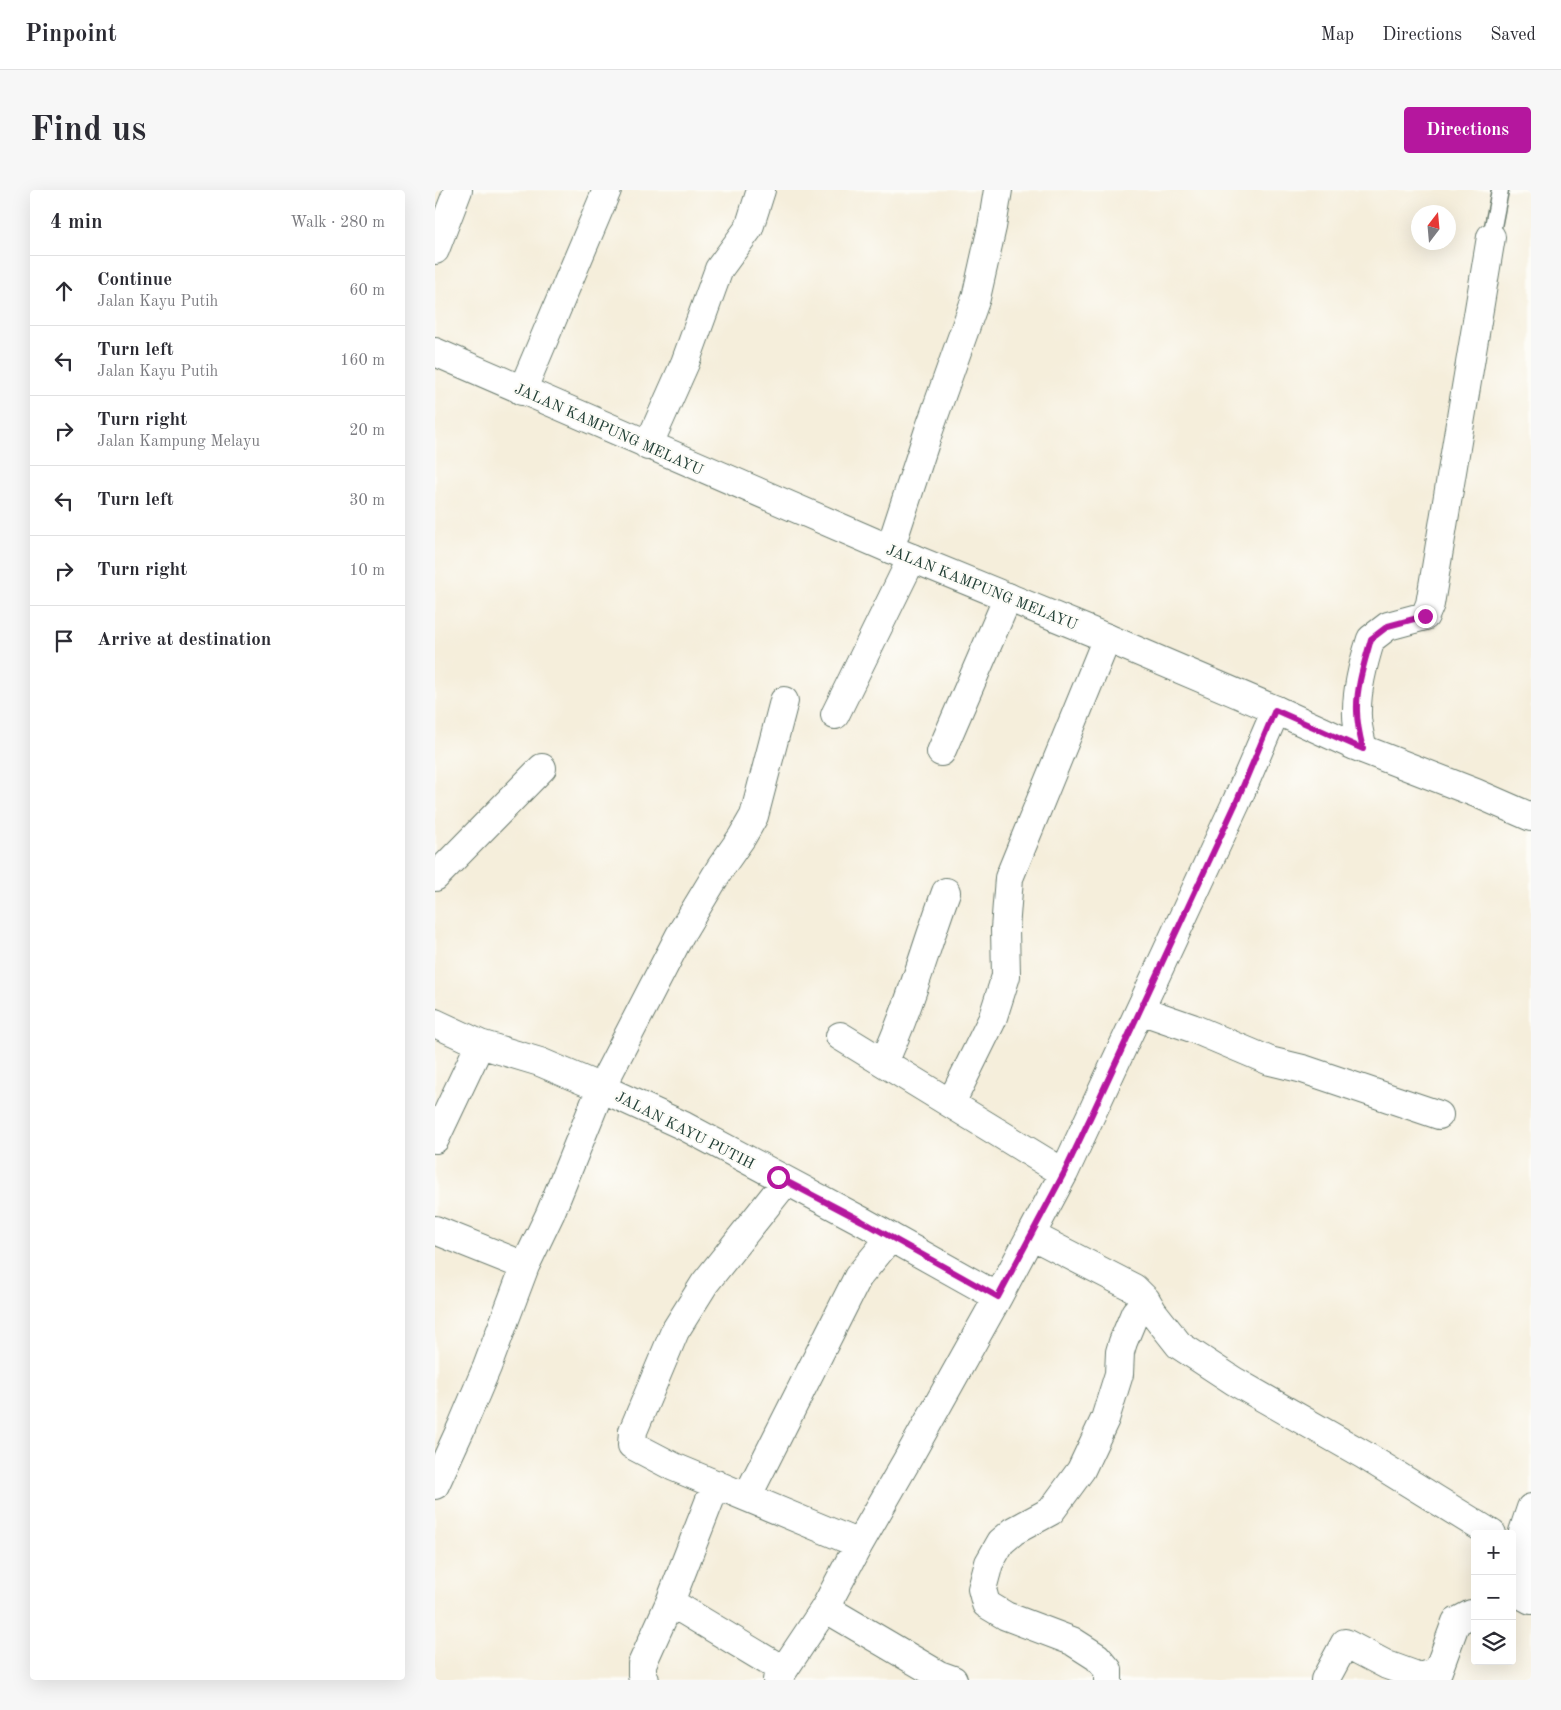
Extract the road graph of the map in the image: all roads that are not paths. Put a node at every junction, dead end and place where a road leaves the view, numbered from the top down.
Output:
1 (458, 190) edge
2 (607, 190) edge
3 (761, 190) edge
4 (998, 190) edge
5 (1500, 190) edge
6 (1491, 237) joint
7 (435, 250) edge
8 (435, 352) edge
9 (523, 391) junction
10 (648, 446) junction
11 (901, 553) junction
12 (1008, 597) junction
13 (1107, 638) junction
14 (784, 701) dead end
15 (1275, 710) junction
16 (835, 714) dead end
17 (1359, 748) junction
18 (941, 752) dead end
19 (542, 768) dead end
20 (1531, 817) edge
21 (435, 877) edge
22 (945, 892) dead end
23 (1140, 1010) junction
24 (435, 1023) edge
25 (840, 1036) dead end
26 (480, 1044) junction
27 (884, 1062) junction
28 (601, 1088) junction
29 (951, 1103) junction
30 (1439, 1115) dead end
31 (435, 1139) edge
32 (1064, 1173) junction
33 (786, 1182) junction
34 (435, 1230) edge
35 (1031, 1235) junction
36 (891, 1237) junction
37 (525, 1266) junction
38 (998, 1297) junction
39 (1146, 1300) junction
40 (716, 1484) junction
41 (435, 1485) edge
42 (747, 1497) junction
43 (1531, 1508) edge
44 (1486, 1530) edge
45 (859, 1544) junction
46 (1519, 1552) edge
47 (1521, 1599) edge
48 (670, 1602) junction
49 (825, 1608) junction
50 (1471, 1614) edge
51 (780, 1675) edge
52 (645, 1680) edge
53 (953, 1680) edge
54 (1108, 1680) edge
55 (1325, 1680) edge

1 - 7 street
2 - 9 street
3 - 10 street
4 - 11 street
5 - 6 lane
6 - 17 street
8 - 9 street, JALAN KAMPUNG MELAYU
9 - 10 street, JALAN KAMPUNG MELAYU
10 - 11 street, JALAN KAMPUNG MELAYU
11 - 12 street, JALAN KAMPUNG MELAYU
11 - 16 street
12 - 13 street, JALAN KAMPUNG MELAYU
12 - 18 street
13 - 15 street, JALAN KAMPUNG MELAYU
13 - 29 street
14 - 28 street
15 - 17 street, JALAN KAMPUNG MELAYU
15 - 23 street
17 - 20 street, JALAN KAMPUNG MELAYU
19 - 21 street
22 - 27 street
23 - 30 street
23 - 32 street
24 - 26 street
25 - 27 street
26 - 28 street
26 - 31 street
27 - 29 street
28 - 33 street, JALAN KAYU PUTIH
28 - 37 street, JALAN KAYU PUTIH
29 - 32 street
32 - 35 street
33 - 36 street, JALAN KAYU PUTIH
33 - 40 street
34 - 37 street
35 - 38 street
35 - 39 street
36 - 38 street, JALAN KAYU PUTIH
36 - 42 street
37 - 41 street, JALAN KAYU PUTIH
38 - 45 street
39 - 44 street
39 - 54 street
40 - 42 street
40 - 48 street
42 - 45 street
43 - 46 street
45 - 49 street
46 - 47 street
48 - 51 street
48 - 52 street
49 - 51 street
49 - 53 street
50 - 55 street

